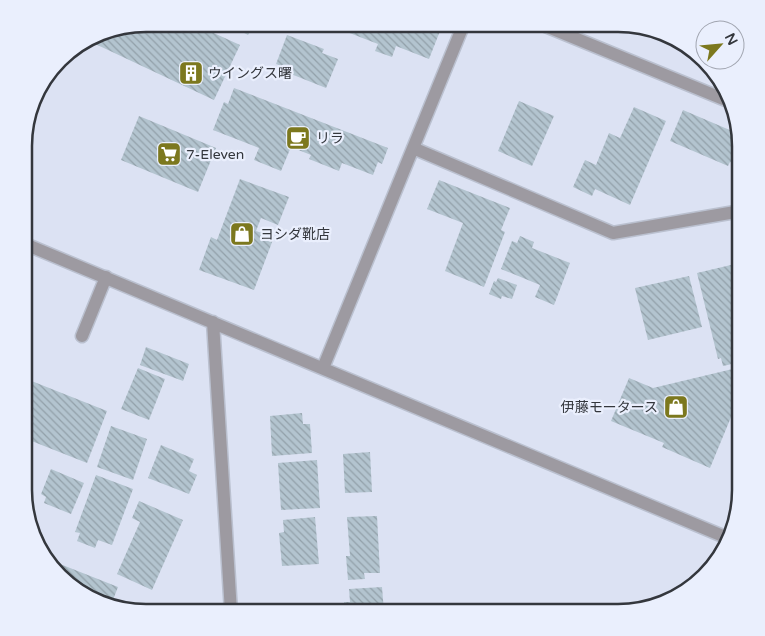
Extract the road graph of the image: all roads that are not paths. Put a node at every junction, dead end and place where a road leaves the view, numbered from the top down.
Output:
1 (460, 33) edge
2 (562, 33) edge
3 (722, 99) edge
4 (413, 148) junction
5 (732, 213) edge
6 (32, 247) edge
7 (106, 277) junction
8 (213, 322) junction
9 (82, 336) dead end
10 (323, 368) junction
11 (722, 536) edge
12 (230, 603) edge

1 - 4 street
2 - 3 street
4 - 5 street
4 - 10 street
6 - 7 street
7 - 8 street
7 - 9 street
8 - 10 street
8 - 12 street
10 - 11 street

